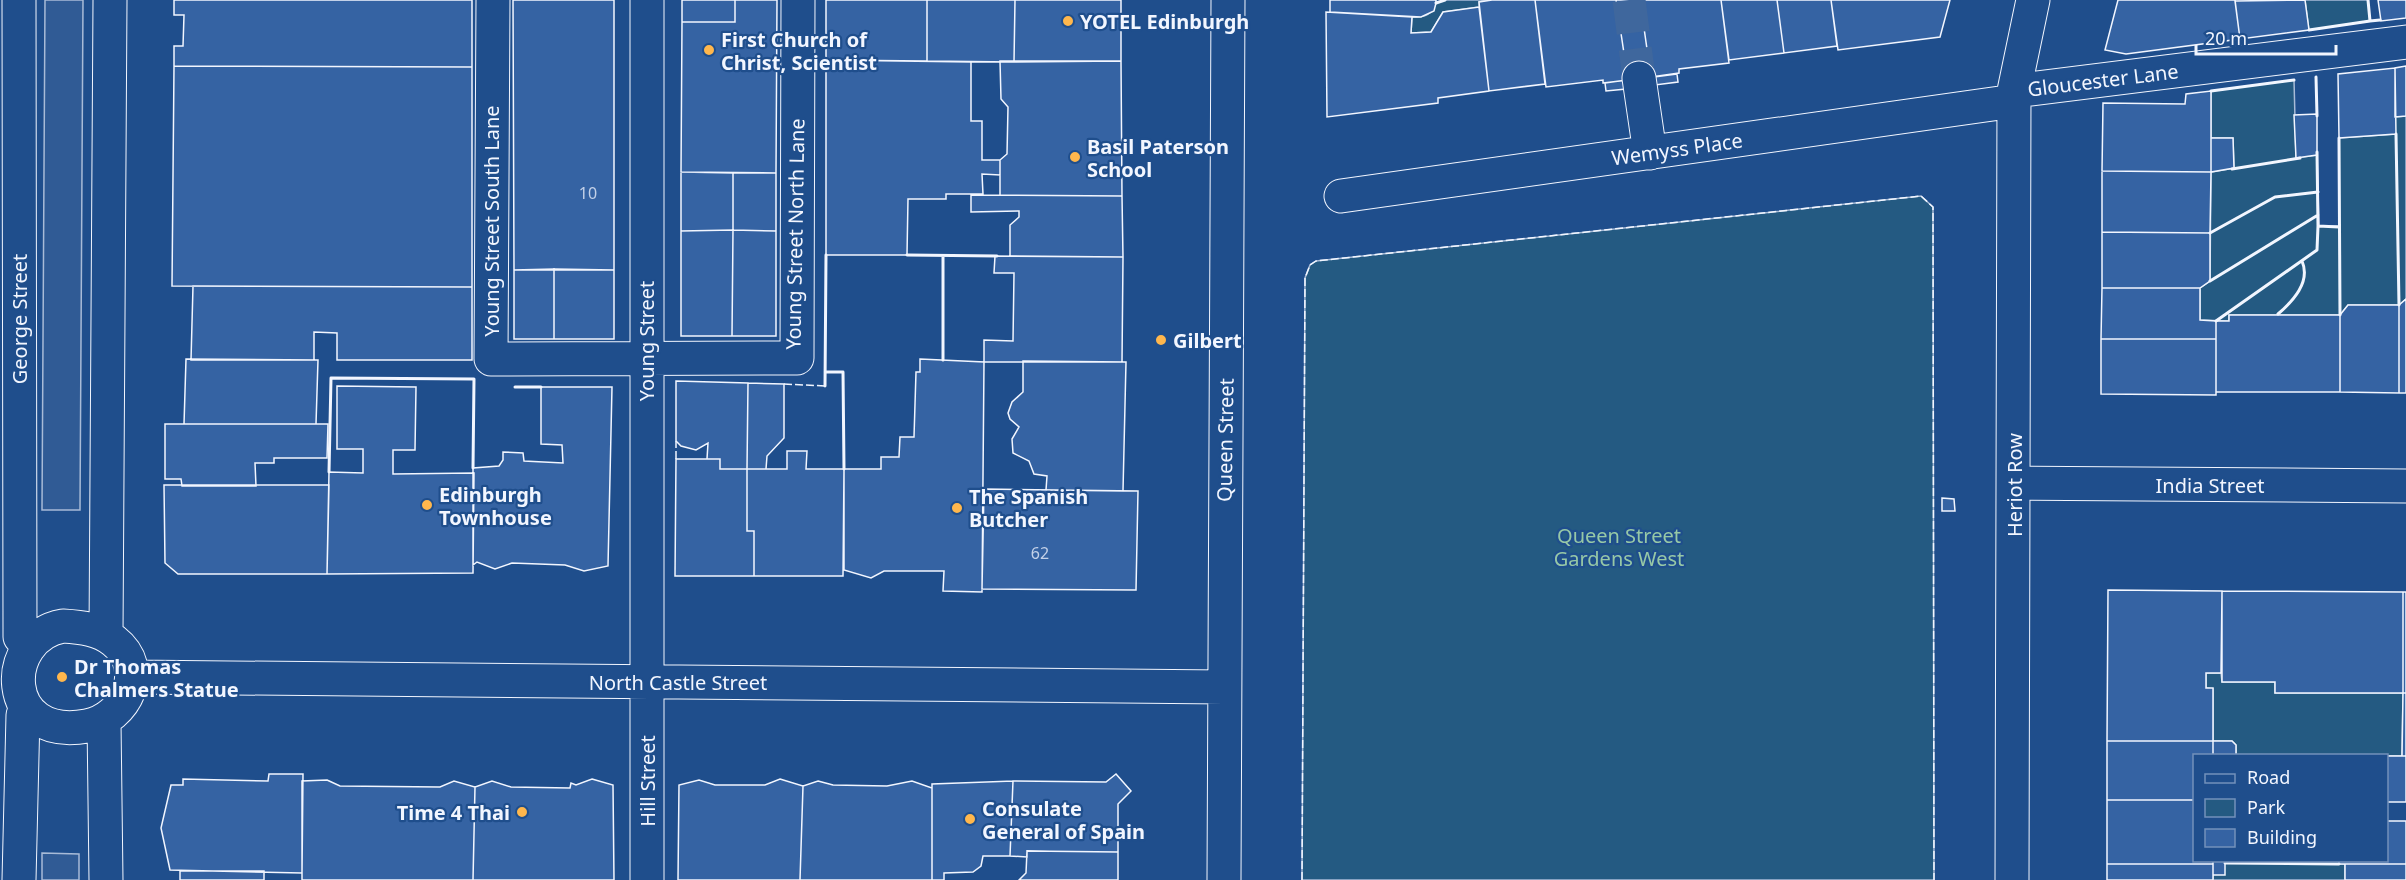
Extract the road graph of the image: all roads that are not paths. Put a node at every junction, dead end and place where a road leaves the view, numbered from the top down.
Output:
1 (19, 0) edge
2 (110, 0) edge
3 (493, 0) edge
4 (647, 0) edge
5 (798, 0) edge
6 (1228, 0) edge
7 (2033, 0) edge
8 (2406, 42) edge
9 (1639, 78) tunnel mouth
10 (2014, 96) junction
11 (1650, 153) junction
12 (1341, 196) dead end
13 (646, 359) junction
14 (2014, 483) junction
15 (2406, 486) edge
16 (106, 634) junction
17 (20, 637) junction
18 (1, 675) edge
19 (132, 677) junction
20 (646, 682) junction
21 (1224, 687) junction
22 (22, 715) junction
23 (104, 721) junction
24 (19, 880) edge
25 (106, 880) edge
26 (646, 880) edge
27 (1224, 880) edge
28 (2012, 880) edge

1 - 17 street, George Street
2 - 16 street
3 - 13 street, Young Street South Lane
4 - 13 street, Young Street
5 - 13 street, Young Street North Lane
6 - 21 street, Queen Street
7 - 10 street, Heriot Row
8 - 10 street, Gloucester Lane
9 - 11 street
10 - 11 street, Wemyss Place
10 - 14 street, Heriot Row
11 - 12 street, Wemyss Place
13 - 20 street, Young Street
14 - 15 street, India Street
14 - 28 street, Heriot Row
16 - 17 street
16 - 19 street
17 - 18 street
18 - 22 street
19 - 20 street, North Castle Street
19 - 23 street
20 - 21 street, North Castle Street
20 - 26 street, Hill Street
21 - 27 street, Queen Street
22 - 23 street
22 - 24 street
23 - 25 street

